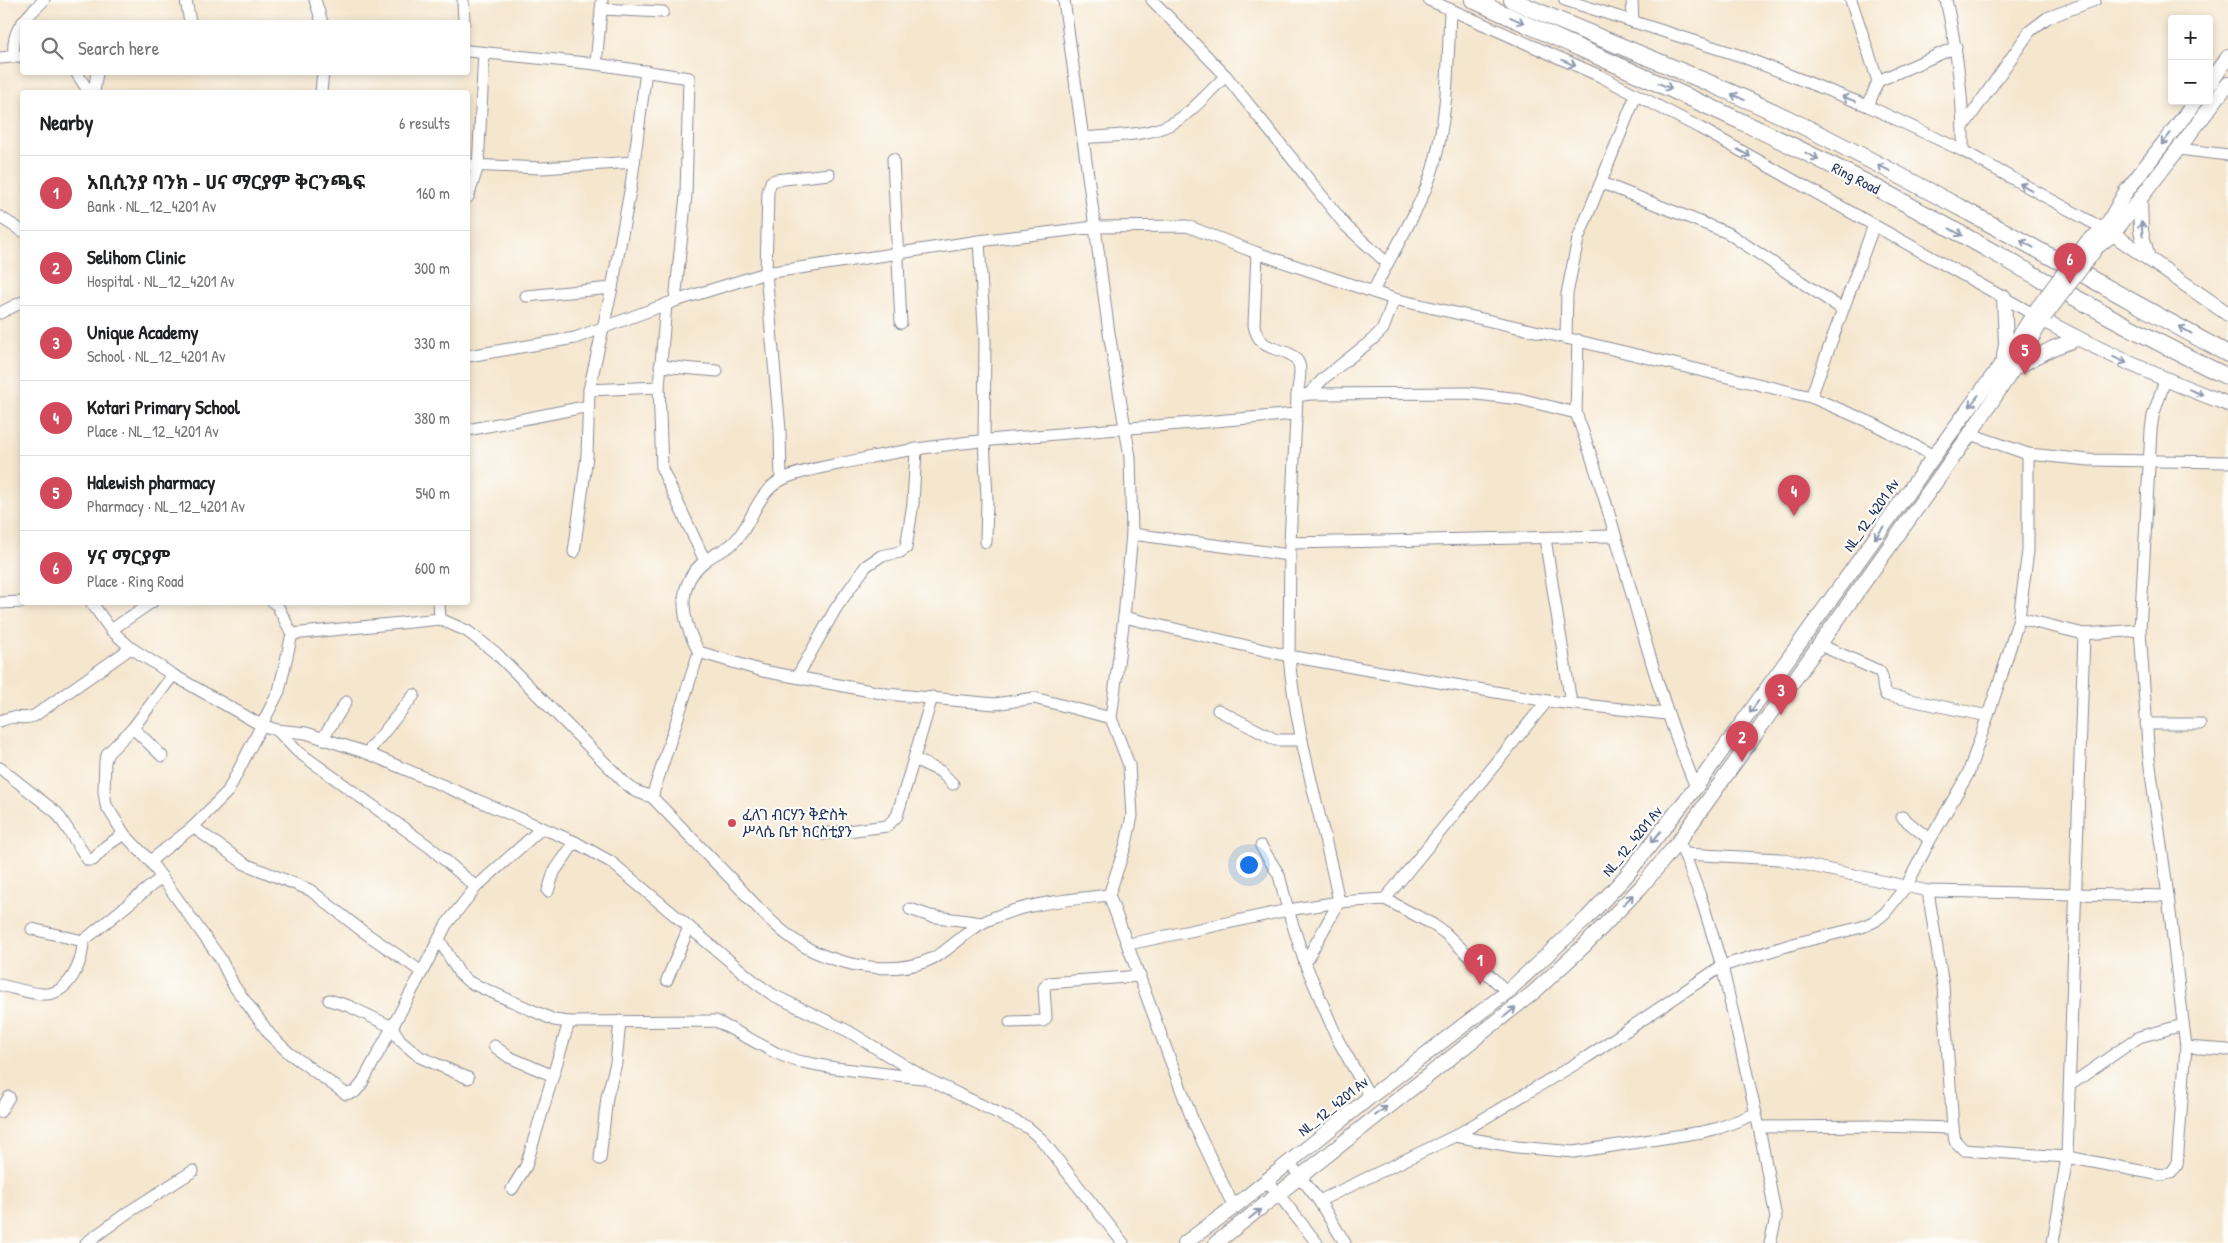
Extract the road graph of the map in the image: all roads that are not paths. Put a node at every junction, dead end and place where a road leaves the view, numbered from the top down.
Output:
1 (44, 0) edge
2 (186, 0) edge
3 (316, 0) edge
4 (464, 0) edge
5 (1064, 0) edge
6 (1152, 0) edge
7 (1429, 0) edge
8 (1473, 0) edge
9 (1512, 0) edge
10 (1565, 0) edge
11 (1632, 0) edge
12 (1852, 0) edge
13 (1946, 0) edge
14 (2095, 0) edge
15 (601, 4) edge
16 (1450, 10) junction
17 (663, 12) dead end
18 (24, 20) edge
19 (190, 20) edge
20 (321, 20) edge
21 (464, 20) edge
22 (1633, 22) junction
23 (20, 27) edge
24 (1956, 47) junction
25 (470, 51) edge
26 (484, 53) junction
27 (18, 57) edge
28 (2228, 57) edge
29 (0, 58) edge
30 (596, 64) junction
31 (646, 71) junction
32 (78, 75) edge
33 (97, 75) edge
34 (323, 75) edge
35 (1226, 76) junction
36 (2213, 79) edge
37 (1878, 81) junction
38 (2228, 84) edge
39 (88, 90) edge
40 (94, 90) edge
41 (320, 90) edge
42 (1636, 95) junction
43 (2193, 105) edge
44 (1868, 106) junction
45 (1963, 127) junction
46 (1082, 138) junction
47 (2179, 149) junction
48 (1963, 151) junction
49 (2228, 155) edge
50 (893, 159) dead end
51 (634, 162) junction
52 (473, 166) edge
53 (829, 174) dead end
54 (1602, 183) junction
55 (470, 185) edge
56 (2140, 199) junction
57 (0, 217) edge
58 (1095, 226) junction
59 (1874, 226) junction
60 (20, 230) edge
61 (2109, 232) junction
62 (979, 241) junction
63 (897, 252) junction
64 (1257, 253) junction
65 (2148, 258) junction
66 (1386, 262) junction
67 (766, 273) junction
68 (612, 288) junction
69 (1373, 292) junction
70 (526, 296) dead end
71 (2004, 298) junction
72 (1394, 299) junction
73 (670, 302) junction
74 (20, 303) edge
75 (1842, 309) junction
76 (0, 313) edge
77 (2228, 314) edge
78 (2039, 315) junction
79 (901, 323) dead end
80 (602, 327) junction
81 (1566, 338) junction
82 (2077, 339) junction
83 (1578, 340) junction
84 (2228, 354) edge
85 (470, 356) edge
86 (2009, 365) junction
87 (660, 366) junction
88 (717, 371) dead end
89 (2228, 377) edge
90 (2165, 380) junction
91 (659, 387) junction
92 (589, 390) junction
93 (1309, 394) junction
94 (1297, 396) junction
95 (1811, 397) junction
96 (2228, 404) edge
97 (589, 406) junction
98 (1576, 413) junction
99 (1295, 414) junction
100 (1124, 429) junction
101 (470, 430) edge
102 (1970, 434) junction
103 (984, 440) junction
104 (916, 449) junction
105 (2028, 454) junction
106 (1934, 456) junction
107 (2150, 461) junction
108 (2228, 462) edge
109 (781, 480) junction
110 (1132, 534) junction
111 (1614, 536) junction
112 (1545, 538) junction
113 (986, 542) dead end
114 (1290, 543) junction
115 (574, 552) dead end
116 (1290, 555) junction
117 (705, 561) junction
118 (20, 602) edge
119 (0, 604) edge
120 (94, 605) edge
121 (148, 605) edge
122 (277, 605) edge
123 (439, 605) edge
124 (1124, 617) junction
125 (2019, 618) junction
126 (440, 619) junction
127 (111, 630) junction
128 (2140, 630) junction
129 (292, 634) junction
130 (2084, 634) junction
131 (1820, 645) junction
132 (131, 648) junction
133 (699, 652) junction
134 (1289, 656) junction
135 (173, 675) junction
136 (797, 677) junction
137 (414, 695) dead end
138 (932, 697) junction
139 (1547, 701) junction
140 (346, 702) dead end
141 (1571, 703) junction
142 (1218, 710) dead end
143 (1667, 714) junction
144 (1988, 716) junction
145 (1112, 718) junction
146 (0, 721) edge
147 (2146, 724) junction
148 (2200, 724) dead end
149 (261, 725) junction
150 (133, 728) junction
151 (277, 730) junction
152 (323, 738) junction
153 (1302, 740) junction
154 (367, 753) junction
155 (162, 756) dead end
156 (914, 759) junction
157 (0, 768) edge
158 (953, 784) dead end
159 (1696, 787) junction
160 (652, 796) junction
161 (1902, 818) dead end
162 (193, 828) junction
163 (542, 828) junction
164 (124, 834) junction
165 (823, 834) dead end
166 (1930, 840) junction
167 (575, 842) junction
168 (1260, 846) dead end
169 (1682, 847) junction
170 (150, 861) junction
171 (162, 878) junction
172 (1908, 885) junction
173 (476, 887) junction
174 (548, 891) dead end
175 (1928, 891) junction
176 (1109, 895) junction
177 (2076, 895) junction
178 (2168, 896) junction
179 (1386, 899) junction
180 (1339, 902) junction
181 (910, 909) dead end
182 (1288, 910) junction
183 (982, 923) junction
184 (689, 927) junction
185 (32, 930) dead end
186 (439, 939) junction
187 (83, 941) junction
188 (1129, 944) junction
189 (1305, 963) junction
190 (1722, 966) junction
191 (422, 972) junction
192 (1140, 976) junction
193 (666, 980) dead end
194 (0, 985) edge
195 (1507, 992) junction
196 (329, 1000) dead end
197 (620, 1021) junction
198 (569, 1022) junction
199 (1010, 1022) dead end
200 (2183, 1025) junction
201 (392, 1028) junction
202 (494, 1046) dead end
203 (2186, 1047) junction
204 (2228, 1050) edge
205 (551, 1075) junction
206 (468, 1078) dead end
207 (925, 1078) junction
208 (2070, 1085) junction
209 (9, 1097) dead end
210 (1370, 1097) junction
211 (0, 1112) edge
212 (1755, 1114) junction
213 (1759, 1127) junction
214 (1954, 1128) junction
215 (1455, 1136) junction
216 (2066, 1157) junction
217 (600, 1159) dead end
218 (1289, 1162) junction
219 (193, 1171) dead end
220 (1300, 1176) junction
221 (1267, 1180) junction
222 (512, 1189) dead end
223 (1278, 1194) junction
224 (1319, 1201) junction
225 (1234, 1207) junction
226 (86, 1243) edge
227 (1123, 1243) edge
228 (1184, 1243) edge
229 (1216, 1243) edge
230 (1317, 1243) edge
231 (1345, 1243) edge
232 (1770, 1243) edge
233 (2053, 1243) edge

1 - 18 street
2 - 19 street
3 - 20 street
4 - 21 street
5 - 46 street
6 - 35 street
7 - 16 street
8 -> 89 highway, Ring Road
84 -> 9 highway, Ring Road
10 - 22 street
11 - 22 street
12 - 37 street
13 - 24 street
14 - 45 street
15 - 17 street
15 - 30 street
16 -> 42 street
16 - 66 street
44 -> 22 street
23 - 27 street
24 - 37 street
24 - 45 street
25 - 26 street
26 - 30 street
26 - 52 street
27 - 29 street
28 - 36 main road
30 - 31 street
31 - 51 street
31 - 73 street
32 - 39 street
33 - 40 street
34 - 41 street
35 - 46 street
35 - 66 street
37 - 44 street
38 - 47 main road
42 - 54 street
42 -> 59 street
43 -> 61 main road
44 - 48 street
45 - 48 street
46 - 58 street
47 - 49 street
47 - 56 main road
61 -> 48 street
50 - 63 street
51 - 52 street
51 - 68 street
52 - 55 street
53 - 67 street
54 - 75 street
54 - 81 street
56 - 61 main road
65 -> 56 main road
57 - 60 street
58 - 62 street
58 - 64 street
58 - 100 street
59 - 71 street
59 - 75 street
61 - 65 main road
61 - 78 main road, bridge
62 - 63 street
62 - 103 street
63 - 67 street
63 - 79 street
64 - 69 street
64 - 94 street
65 - 77 main road
66 - 69 street
67 - 73 street
67 - 109 street
68 - 70 street
68 - 80 street
69 - 72 street
71 - 78 street
71 - 86 main road
72 - 81 street
72 - 93 street
73 - 80 street
73 - 87 street
74 - 76 street
75 - 95 street
78 - 82 main road
78 - 86 main road
80 - 85 street
80 - 92 street
81 - 83 street
82 - 86 main road
82 -> 90 main road
83 - 95 street
83 - 98 street
86 - 102 main road
86 -> 106 main road, NL_12_4201 Av
87 - 88 street
87 - 91 street
90 -> 96 main road
90 - 107 street
91 - 92 street
91 - 117 street
92 - 97 street
93 - 94 street
93 - 98 street
94 - 99 street
95 - 106 street
97 - 101 street
97 - 115 street
98 - 111 street
99 - 100 street
99 - 114 street
100 - 103 street
100 - 110 street
102 - 105 street
102 - 131 main road
103 - 104 street
103 - 113 street
104 - 109 street
104 - 136 street
105 - 107 street
105 - 125 street
106 -> 159 main road, NL_12_4201 Av
107 - 108 street
107 - 128 street
109 - 117 street
110 - 116 street
110 - 124 street
111 - 112 street
111 - 143 street
112 - 114 street
112 - 141 street
114 - 116 street
116 - 134 street
117 - 133 street
118 - 119 street
120 - 127 street
121 - 127 street
122 - 129 street
123 - 126 street
124 - 134 street
124 - 145 street
125 - 130 street
125 - 144 street
126 - 129 street
126 - 160 street
127 - 132 street
128 - 130 street
128 - 147 street
129 - 149 street
130 - 177 street
131 - 144 street
131 - 169 main road
132 - 135 street
132 - 146 street
133 - 136 street
133 - 160 street
134 - 139 street
134 - 153 street
135 - 149 street
135 - 150 street
136 - 138 street
137 - 154 street
138 - 145 street
138 - 156 street
139 - 141 street
139 - 179 street
140 - 152 street
141 - 143 street
142 - 153 street
143 - 159 street
144 - 166 street
145 - 176 street
147 - 148 street
147 - 178 street
149 - 151 street
149 - 162 street
150 - 155 street
150 - 164 street
151 - 152 street
151 - 173 street
152 - 154 street
153 - 180 street
154 - 163 street
156 - 158 street
156 - 165 street
157 - 164 street
159 -> 195 main road, NL_12_4201 Av
160 - 183 street
161 - 166 street
162 - 170 street
162 - 191 street
163 - 167 street
163 - 173 street
164 - 170 street
166 - 172 street
167 - 174 street
167 - 184 street
168 - 182 street
169 - 172 street
169 - 190 street
220 -> 169 main road
170 - 171 street
171 - 187 street
171 - 201 street
172 - 175 street
172 - 190 street
173 - 186 street
175 - 177 street
175 - 214 street
176 - 183 street
176 - 188 street
177 - 178 street
177 - 208 street
178 - 200 street
179 - 180 street
179 - 195 street
180 - 182 street
180 - 189 street
181 - 183 street
182 - 188 street
182 - 189 street
184 - 193 street
184 - 207 street
185 - 187 street
186 - 191 street
186 - 198 street
187 - 194 street
188 - 192 street
189 - 210 street
190 - 212 street
190 - 215 street
191 - 201 street
192 - 199 street
192 - 225 street
195 - 210 main road, NL_12_4201 Av
196 - 201 street
197 - 198 street
197 - 207 street
197 - 217 street
198 - 205 street
200 - 203 street
200 - 208 street
201 - 206 street
202 - 205 street
203 - 204 street
203 - 216 street
205 - 222 street
207 - 227 street
208 - 216 street
209 - 211 street
210 - 218 main road, NL_12_4201 Av
212 - 213 street
212 - 215 street
213 - 214 street
213 - 232 street
214 - 216 street
215 - 224 street
216 - 233 street
218 - 220 street
218 - 221 main road, NL_12_4201 Av
219 - 226 street
220 - 223 main road
220 - 224 street
221 - 223 street
221 - 225 main road, NL_12_4201 Av
229 -> 223 main road
223 - 230 street
224 - 231 street
225 - 228 main road, NL_12_4201 Av

